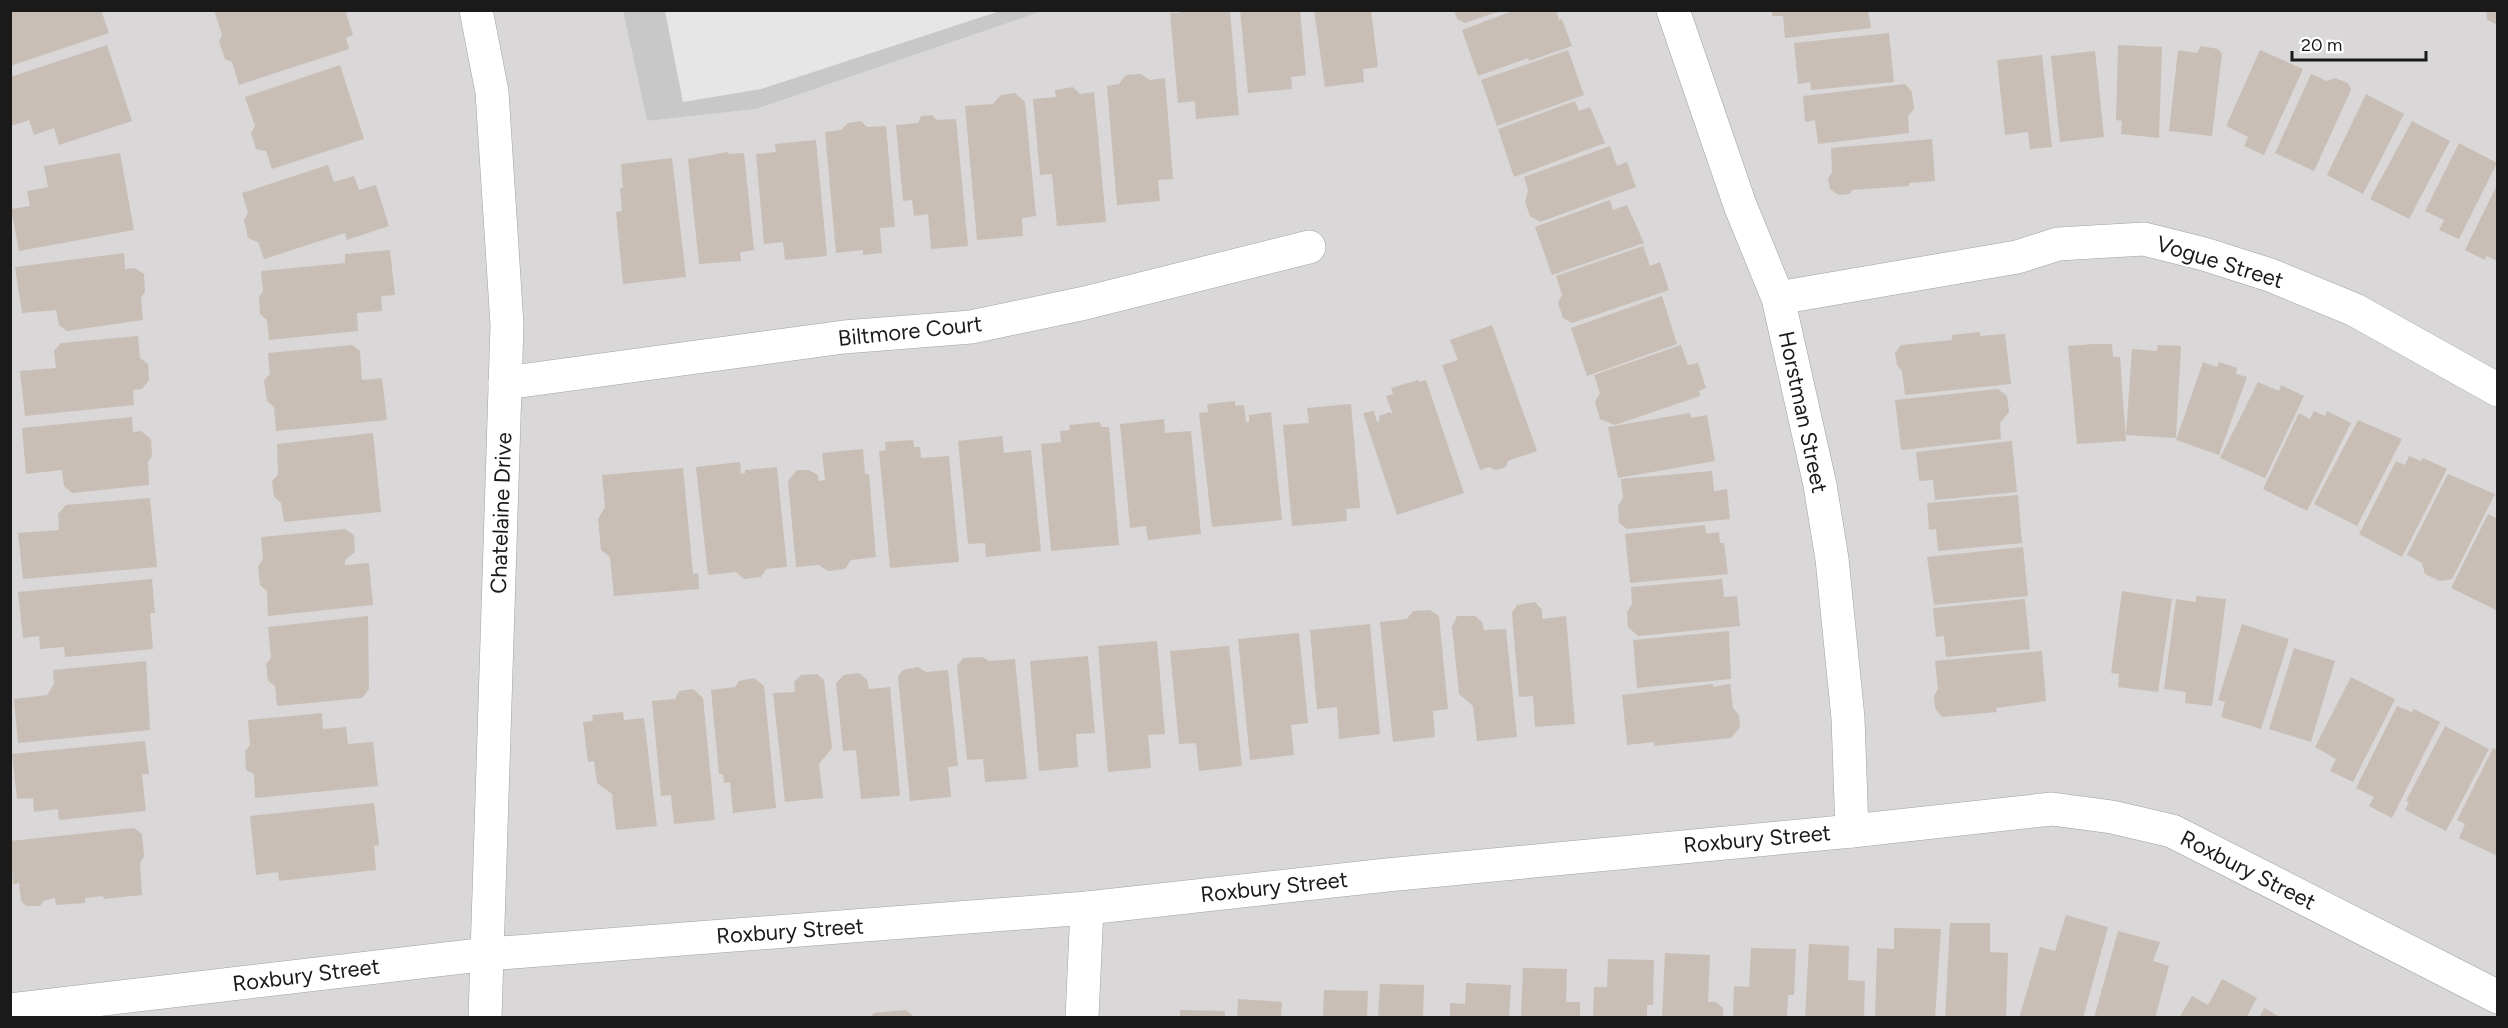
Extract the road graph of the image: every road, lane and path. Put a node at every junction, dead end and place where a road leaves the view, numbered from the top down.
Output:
1 (476, 10) edge
2 (1673, 10) edge
3 (1309, 247) dead end
4 (1778, 298) junction
5 (505, 383) junction
6 (2498, 390) edge
7 (1852, 831) junction
8 (1087, 908) junction
9 (488, 954) junction
10 (2498, 997) edge
11 (10, 1010) edge
12 (485, 1017) edge
13 (1082, 1017) edge

1 - 5 street, Chatelaine Drive
2 - 4 street, Horstman Street
3 - 5 street, Biltmore Court
4 - 6 street, Vogue Street
4 - 7 street, Horstman Street
5 - 9 street, Chatelaine Drive
7 - 8 street, Roxbury Street
7 - 10 street, Roxbury Street
8 - 9 street, Roxbury Street
8 - 13 street
9 - 11 street, Roxbury Street
9 - 12 street, Chatelaine Drive

